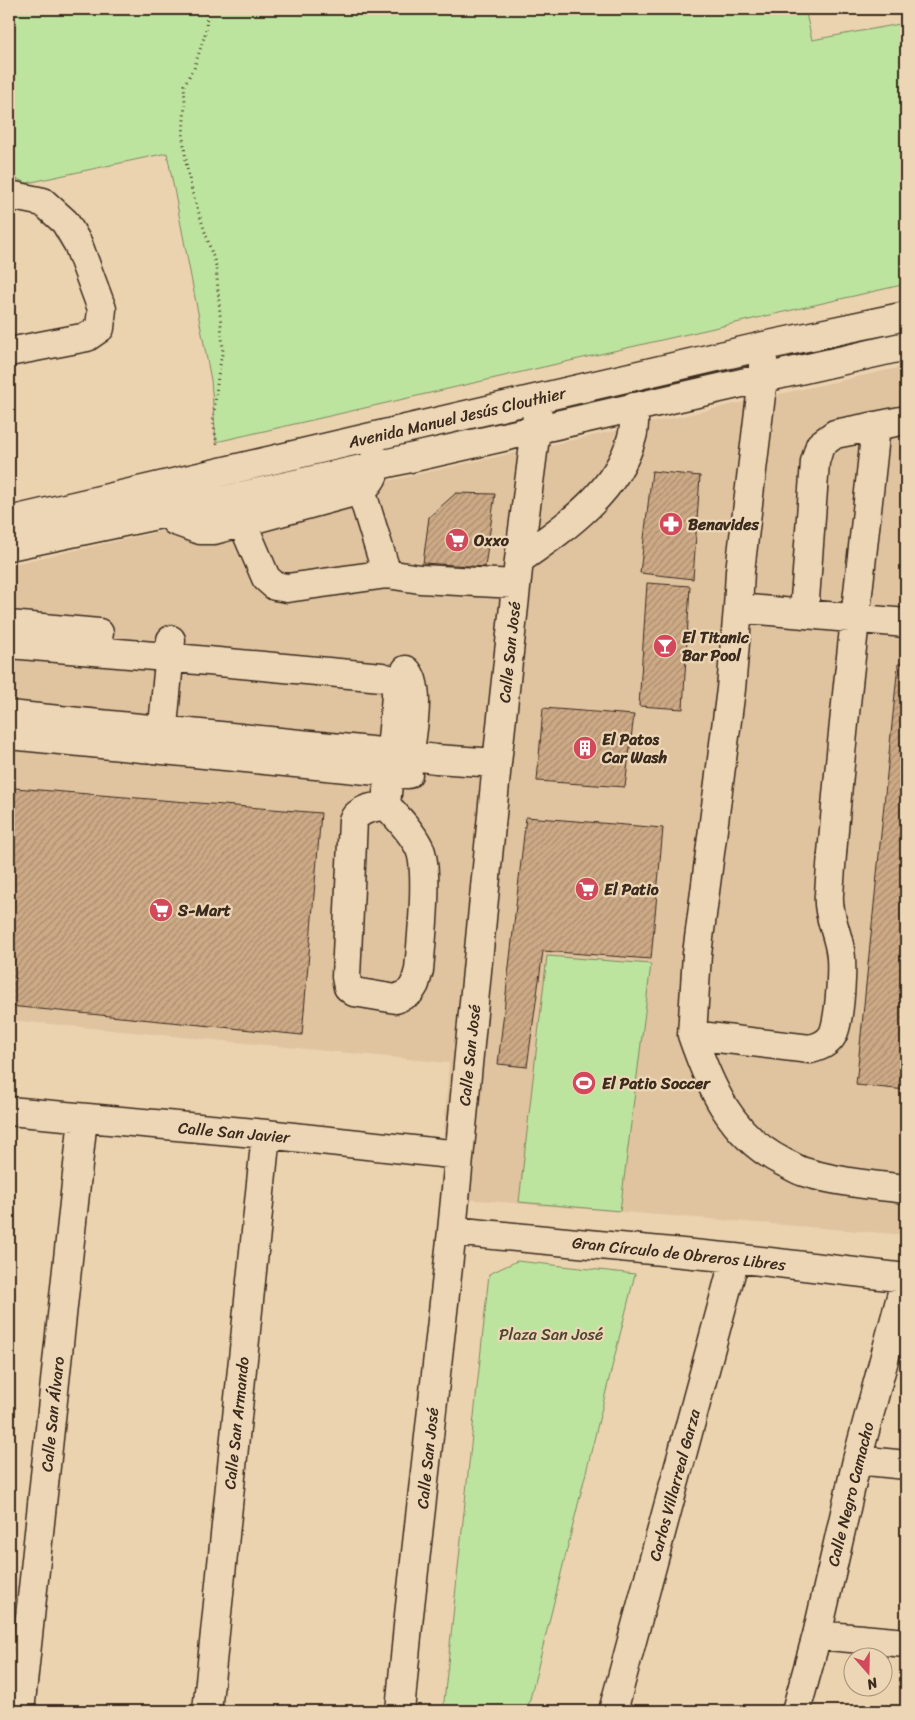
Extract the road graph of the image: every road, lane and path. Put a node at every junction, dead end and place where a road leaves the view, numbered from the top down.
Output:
1 (207, 9) edge
2 (9, 195) edge
3 (906, 316) edge
4 (764, 346) junction
5 (906, 346) edge
6 (9, 352) edge
7 (763, 378) junction
8 (538, 398) junction
9 (634, 406) junction
10 (906, 420) edge
11 (876, 426) junction
12 (536, 429) junction
13 (373, 437) junction
14 (376, 466) junction
15 (222, 472) junction
16 (164, 485) junction
17 (361, 490) junction
18 (171, 512) junction
19 (9, 521) edge
20 (242, 522) junction
21 (9, 546) edge
22 (518, 572) junction
23 (387, 574) junction
24 (738, 608) junction
25 (804, 613) junction
26 (856, 619) junction
27 (906, 623) edge
28 (9, 625) edge
29 (9, 644) edge
30 (163, 648) junction
31 (9, 715) edge
32 (9, 735) edge
33 (153, 739) junction
34 (497, 773) junction
35 (395, 775) junction
36 (692, 1035) junction
37 (9, 1111) edge
38 (83, 1118) junction
39 (266, 1134) junction
40 (459, 1155) junction
41 (906, 1189) edge
42 (452, 1231) junction
43 (735, 1258) junction
44 (906, 1278) edge
45 (857, 1460) junction
46 (906, 1465) edge
47 (817, 1635) junction
48 (906, 1643) edge
49 (20, 1711) edge
50 (207, 1711) edge
51 (400, 1711) edge
52 (613, 1711) edge
53 (796, 1711) edge

1 - 15 path
2 - 6 street
3 - 4 street, Avenida Manuel Jesús Clouthier
4 - 7 street
4 - 8 street, Avenida Manuel Jesús Clouthier
5 - 7 street, Avenida Manuel Jesús Clouthier
7 - 9 street, Avenida Manuel Jesús Clouthier
7 - 24 street
8 - 12 street, Calle San José
8 - 13 street, Avenida Manuel Jesús Clouthier
9 - 12 street, Avenida Manuel Jesús Clouthier
9 - 22 street
10 - 11 street
11 - 25 street
11 - 26 street
12 - 14 street, Avenida Manuel Jesús Clouthier
12 - 22 street, Calle San José
13 - 14 street
13 - 15 street, Avenida Manuel Jesús Clouthier
14 - 17 street
14 - 18 street, Avenida Manuel Jesús Clouthier
15 - 16 street, Avenida Manuel Jesús Clouthier
16 - 18 street
16 - 19 street, Avenida Manuel Jesús Clouthier
17 - 20 street
17 - 23 street
18 - 20 street
18 - 21 street, Avenida Manuel Jesús Clouthier
20 - 23 street
22 - 23 street
22 - 34 street, Calle San José
24 - 25 street
24 - 36 street
25 - 26 street
26 - 27 street
26 - 36 street
28 - 30 street
29 - 30 street
30 - 33 street
30 - 35 street
31 - 33 street
32 - 33 street
33 - 35 street
34 - 35 street
34 - 40 street, Calle San José
35 - 35 street
36 - 41 street
37 - 38 street, Calle San Javier
38 - 39 street, Calle San Javier
38 - 49 street, Calle San Álvaro
39 - 40 street, Calle San Javier
39 - 50 street, Calle San Armando
40 - 42 street, Calle San José
42 - 43 street, Gran Círculo de Obreros Libres
42 - 51 street, Calle San José
43 - 44 street, Gran Círculo de Obreros Libres
43 - 52 street, Carlos Villarreal Garza
44 - 45 street, Calle Negro Camacho
45 - 46 street
45 - 47 street, Calle Negro Camacho
47 - 48 street
47 - 53 street, Calle Negro Camacho

